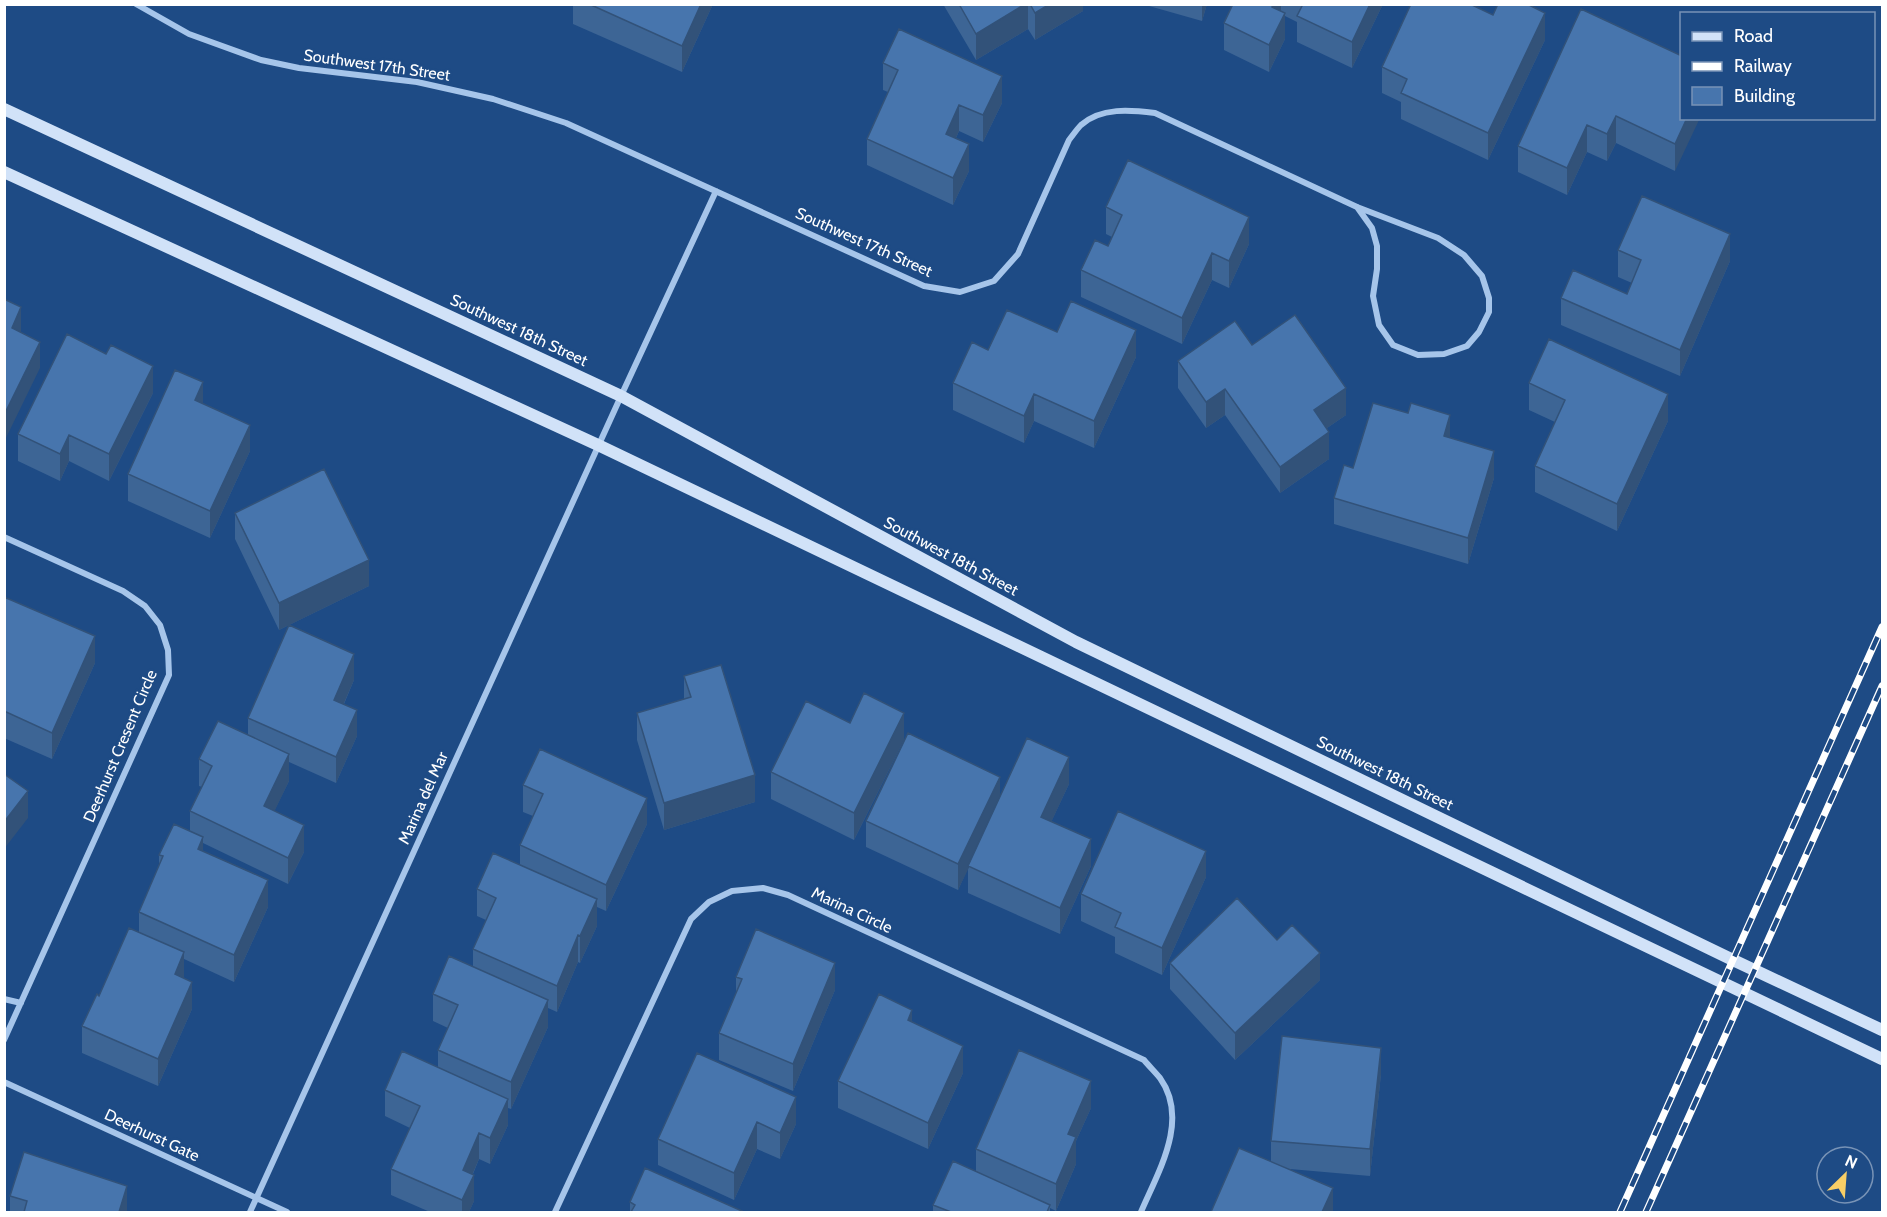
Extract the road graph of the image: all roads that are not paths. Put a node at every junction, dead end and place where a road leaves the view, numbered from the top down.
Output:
1 (136, 4) edge
2 (4, 110) edge
3 (4, 171) edge
4 (716, 191) junction
5 (1357, 207) junction
6 (621, 396) junction
7 (598, 445) junction
8 (4, 537) edge
9 (4, 999) edge
10 (21, 1003) junction
11 (1882, 1030) edge
12 (4, 1040) edge
13 (1882, 1059) edge
14 (4, 1082) edge
15 (256, 1197) junction
16 (250, 1212) edge
17 (287, 1212) edge
18 (555, 1212) edge
19 (1141, 1212) edge

1 - 4 street, Southwest 17th Street
2 - 6 main road, Southwest 18th Street
3 - 7 main road
4 - 5 street, Southwest 17th Street
4 - 6 street
5 - 5 street, Southwest 17th Street
6 - 7 street, Marina del Mar
6 - 11 main road, Southwest 18th Street
7 - 13 main road
7 - 15 street, Marina del Mar
8 - 10 street, Deerhurst Cresent Circle
9 - 10 street
10 - 12 street, Deerhurst Cresent Circle
14 - 15 street, Deerhurst Gate
15 - 16 street, Marina del Mar
15 - 17 street, Deerhurst Gate
18 - 19 street, Marina Circle

